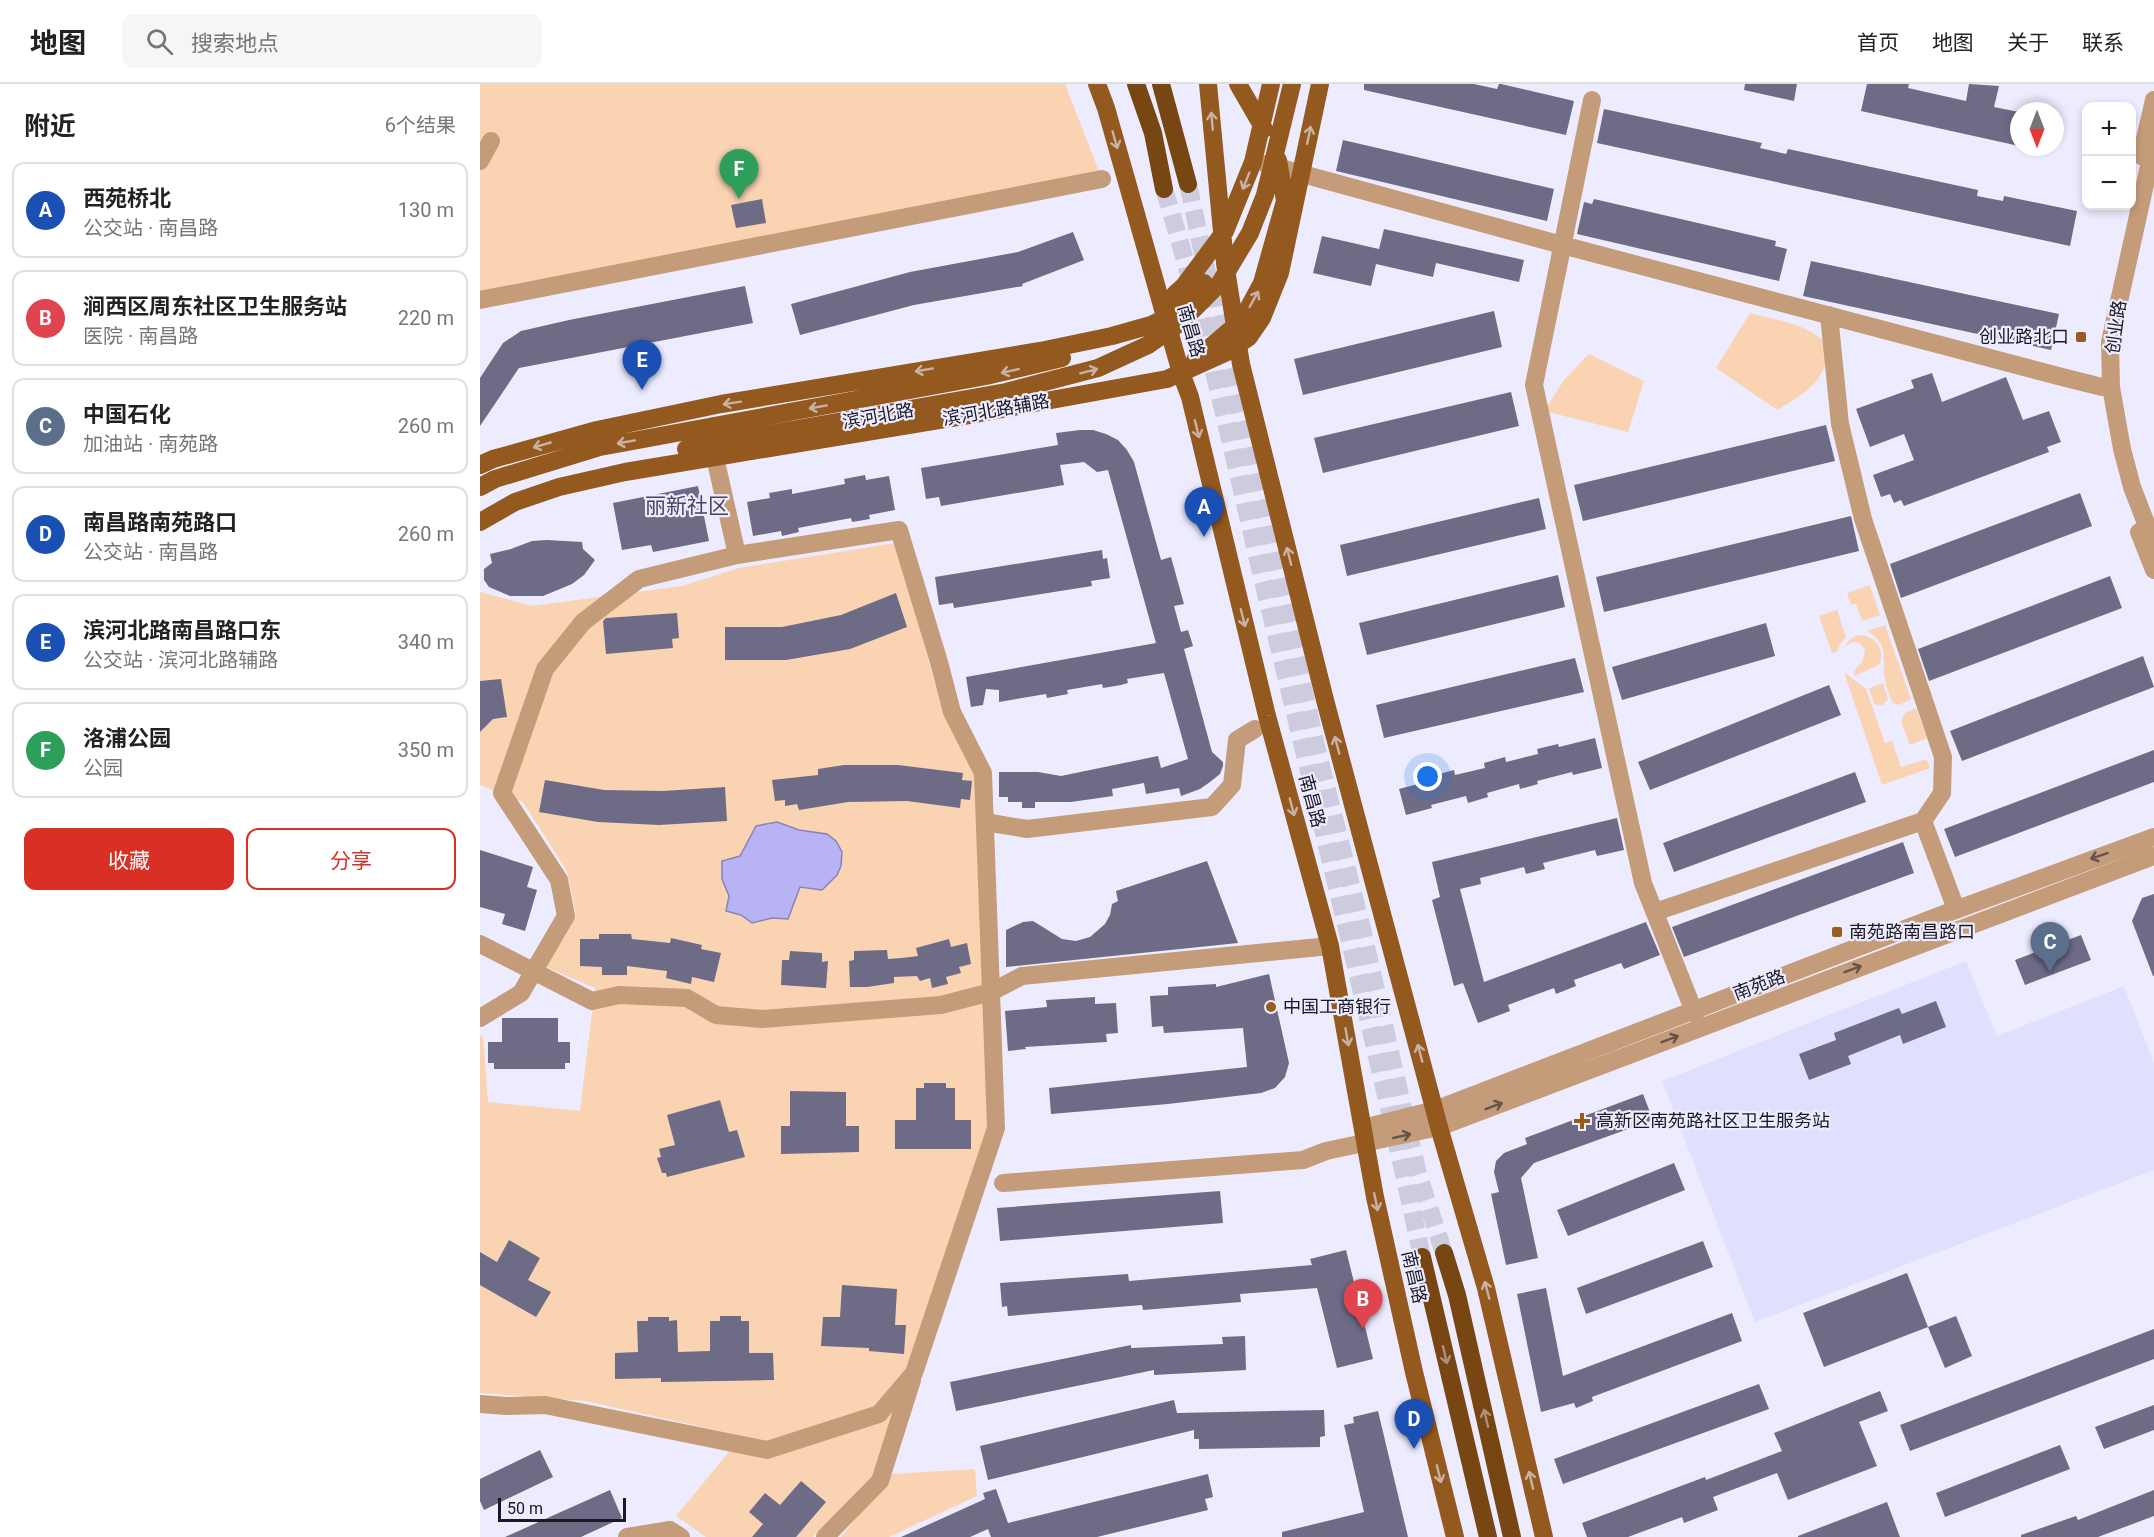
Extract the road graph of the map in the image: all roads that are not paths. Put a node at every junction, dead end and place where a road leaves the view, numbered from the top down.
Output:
1 (1097, 84) edge
2 (1136, 84) edge
3 (1161, 84) edge
4 (1208, 84) edge
5 (1238, 84) edge
6 (1271, 84) edge
7 (1280, 84) edge
8 (1292, 84) edge
9 (1320, 84) edge
10 (1592, 100) dead end
11 (2154, 100) edge
12 (491, 141) dead end
13 (2154, 144) edge
14 (480, 161) edge
15 (1266, 164) junction
16 (1301, 174) junction
17 (1102, 179) dead end
18 (2136, 183) edge
19 (1188, 184) tunnel mouth
20 (1164, 189) tunnel mouth
21 (2129, 210) edge
22 (1562, 245) junction
23 (1225, 263) junction
24 (480, 300) edge
25 (1829, 315) junction
26 (1165, 318) junction
27 (1237, 345) junction
28 (1181, 373) junction
29 (2107, 387) junction
30 (708, 428) dead end
31 (715, 456) junction
32 (480, 465) edge
33 (610, 466) junction
34 (480, 487) edge
35 (480, 508) edge
36 (480, 522) edge
37 (2154, 544) edge
38 (736, 555) junction
39 (2154, 570) edge
40 (1255, 729) dead end
41 (1923, 821) junction
42 (985, 822) junction
43 (2154, 837) edge
44 (2154, 856) edge
45 (1956, 909) junction
46 (1655, 912) junction
47 (480, 944) edge
48 (1330, 946) junction
49 (533, 973) junction
50 (991, 992) junction
51 (1694, 1012) junction
52 (480, 1018) edge
53 (1437, 1118) junction
54 (1364, 1136) junction
55 (1003, 1183) dead end
56 (1444, 1253) tunnel mouth
57 (1422, 1257) tunnel mouth
58 (914, 1373) junction
59 (480, 1404) edge
60 (627, 1537) edge
61 (681, 1537) edge
62 (825, 1537) edge
63 (1455, 1537) edge
64 (1488, 1537) edge
65 (1512, 1537) edge
66 (1544, 1537) edge

1 -> 26 main road, 南昌路
2 - 20 highway
3 - 19 highway
23 -> 4 main road
33 -> 5 main road
6 -> 34 main road, 滨河北路
7 - 15 main road
33 -> 8 main road, 滨河北路
16 -> 9 main road, 滨河北路辅路
10 - 22 street
11 - 18 street
12 - 14 street
13 - 29 street, 创业路
15 - 16 street
15 - 23 main road
16 - 22 street
16 - 27 main road, 滨河北路辅路
17 - 24 street
21 - 29 street, 创业路
22 - 25 street
22 - 46 street
23 - 26 main road
23 - 27 main road
25 - 29 street
25 - 41 street
26 - 28 main road, 南昌路
26 -> 32 main road
27 - 28 main road, 滨河北路辅路
53 -> 27 main road
28 - 31 main road, 滨河北路辅路
28 -> 48 main road, 南昌路
29 - 37 street, 创业路
29 - 39 street, 创业路
30 - 31 street
31 - 36 main road, 滨河北路辅路
31 - 38 street
33 - 35 main road, 滨河北路
38 - 42 street
38 - 49 street
40 - 42 street
41 - 45 street
41 - 46 street
42 - 50 street
43 -> 45 street, 南苑路
53 -> 44 street, 南苑路
45 - 51 street, 南苑路
46 - 51 street
47 - 49 street
48 - 50 street
48 -> 54 main road, 南昌路
49 - 50 street
49 - 52 street
50 - 58 street
51 - 53 street, 南苑路
53 - 54 street, 南苑路
66 -> 53 main road
54 - 55 street, 南苑路
54 -> 63 main road, 南昌路
65 -> 56 highway, 南昌路
57 -> 64 highway, 南昌路
58 - 59 street
58 - 62 street
60 - 61 street

